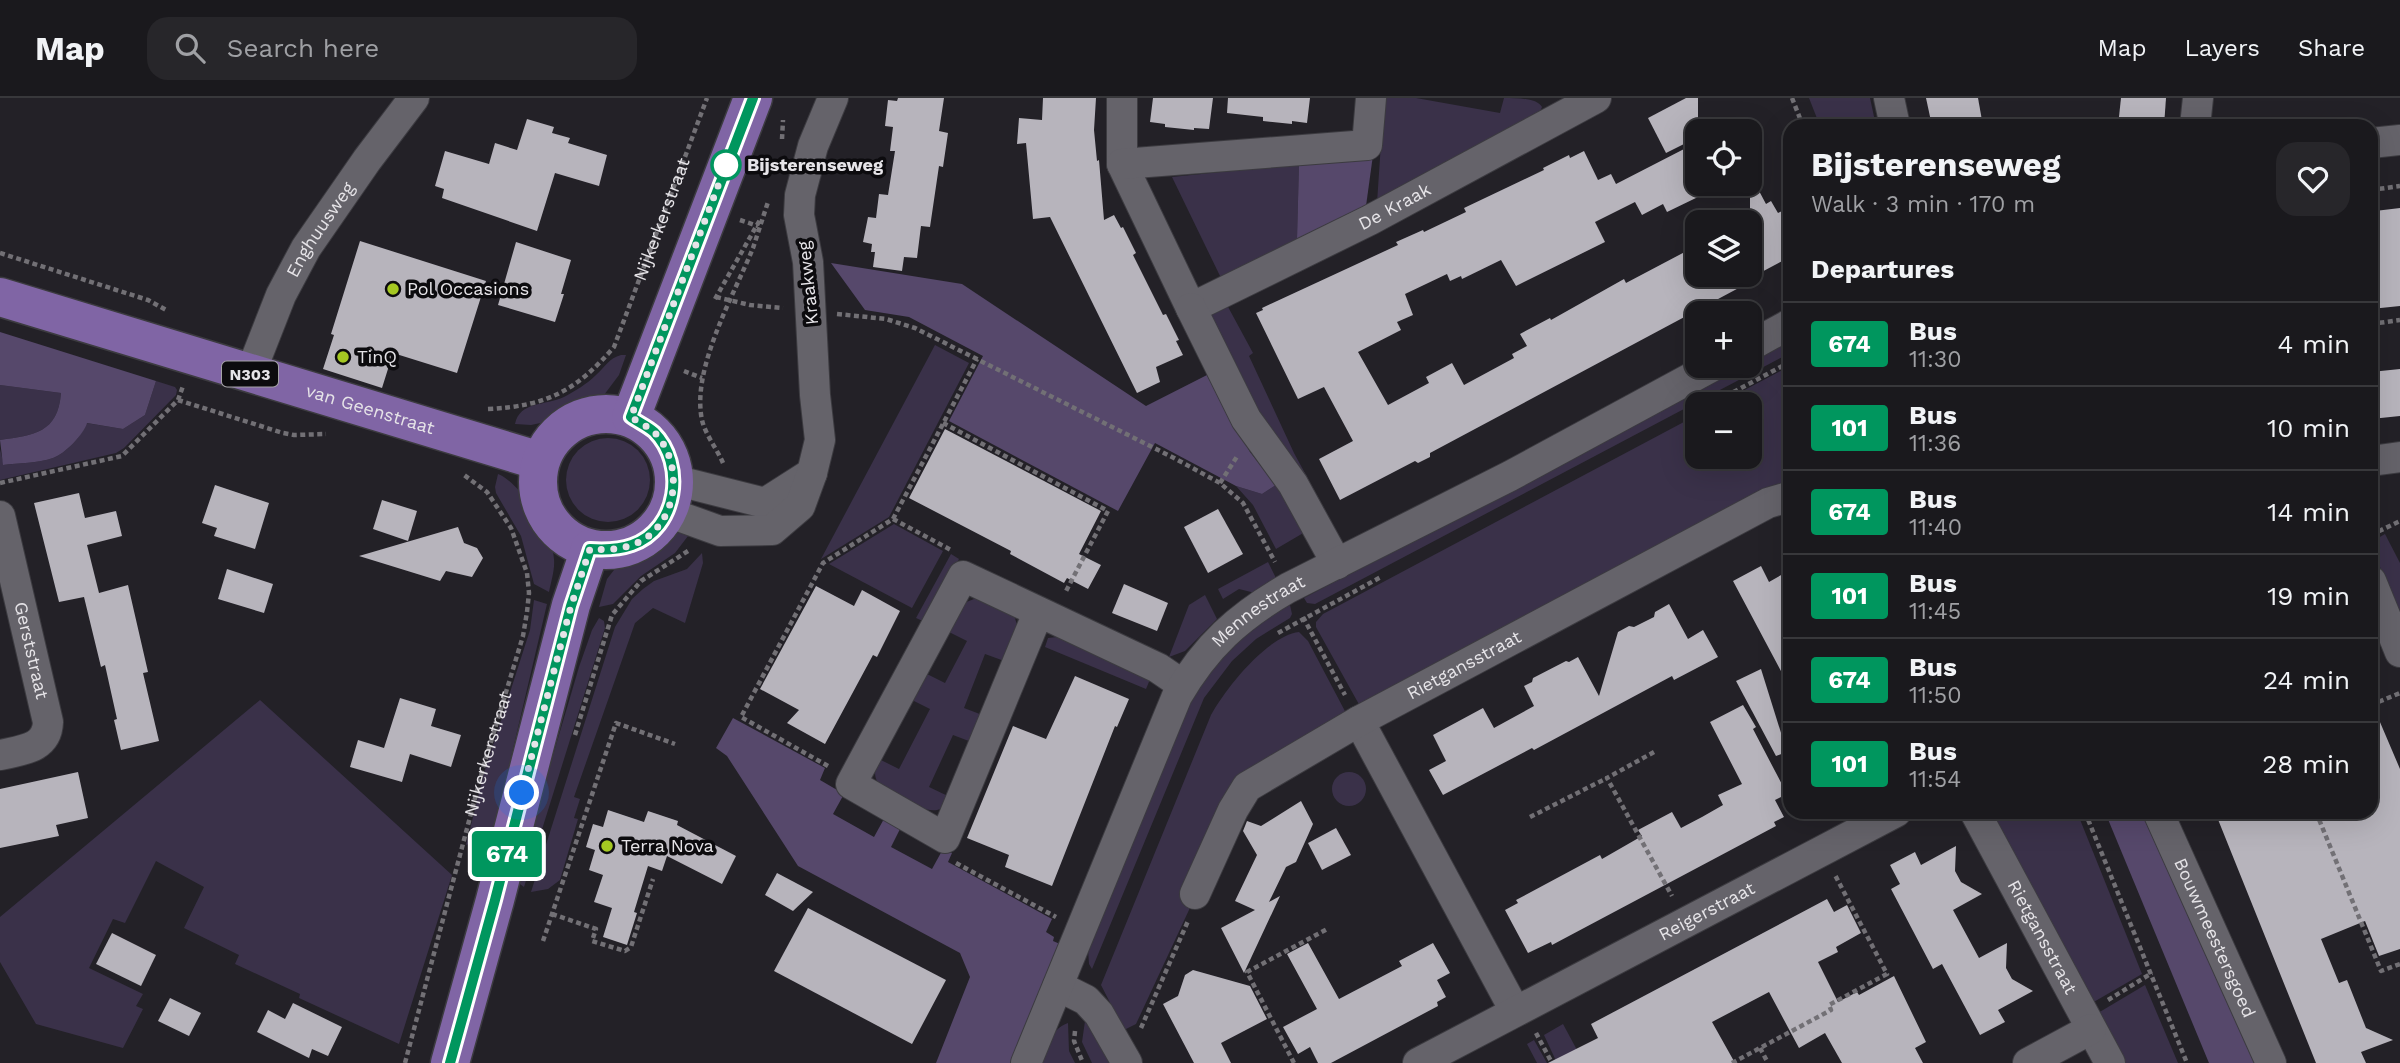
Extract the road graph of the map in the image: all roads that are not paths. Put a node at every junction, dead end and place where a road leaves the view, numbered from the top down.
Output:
1 (414, 98) edge
2 (753, 98) edge
3 (833, 98) edge
4 (1122, 98) edge
5 (1371, 98) edge
6 (1596, 98) edge
7 (1889, 98) edge
8 (2198, 98) edge
9 (1894, 119) edge
10 (2196, 119) edge
11 (2400, 140) edge
12 (2378, 142) edge
13 (1122, 164) junction
14 (0, 297) edge
15 (1191, 308) junction
16 (1783, 328) edge
17 (1762, 339) edge
18 (250, 374) junction
19 (1691, 378) edge
20 (631, 417) junction
21 (2400, 457) edge
22 (2378, 460) edge
23 (540, 461) junction
24 (671, 496) junction
25 (1783, 498) edge
26 (0, 516) edge
27 (590, 549) junction
28 (1337, 564) junction
29 (2378, 598) edge
30 (1038, 613) junction
31 (2400, 652) edge
32 (1183, 685) junction
33 (1359, 721) junction
34 (0, 755) edge
35 (1883, 819) edge
36 (1979, 819) edge
37 (2161, 819) edge
38 (1195, 894) road end
39 (1058, 986) junction
40 (1515, 1011) junction
41 (2088, 1022) junction
42 (450, 1063) edge
43 (1026, 1063) edge
44 (1127, 1063) edge
45 (1418, 1063) edge
46 (2028, 1063) edge
47 (2110, 1063) edge
48 (2271, 1063) edge

1 - 18 street, Enghuusweg
2 - 20 main road
3 - 24 street, Kraakweg
4 - 13 street
5 - 13 street
6 - 15 street, De Kraak
7 - 9 street
8 - 10 street
11 - 12 street
13 - 15 street
14 - 18 main road, van Geenstraat / N303
15 - 28 street
16 - 17 street
18 - 23 main road, van Geenstraat / N303
19 - 28 street, Mennestraat
20 - 23 main road
20 - 24 main road
21 - 22 street
23 - 27 main road
24 - 27 main road
25 - 33 street, Rietgansstraat
26 - 34 street, Gerststraat
27 - 42 main road
28 - 32 street, Mennestraat
29 - 31 street
30 - 30 street
30 - 32 street
32 - 39 street, Mennestraat
33 - 38 street, Rietgansstraat
33 - 40 street
35 - 40 street, Reigerstraat
36 - 41 street, Rietgansstraat
37 - 48 street, Bouwmeestersgoed
39 - 43 street, Mennestraat
39 - 44 street
40 - 45 street, Reigerstraat
41 - 46 street
41 - 47 street, Rietgansstraat

